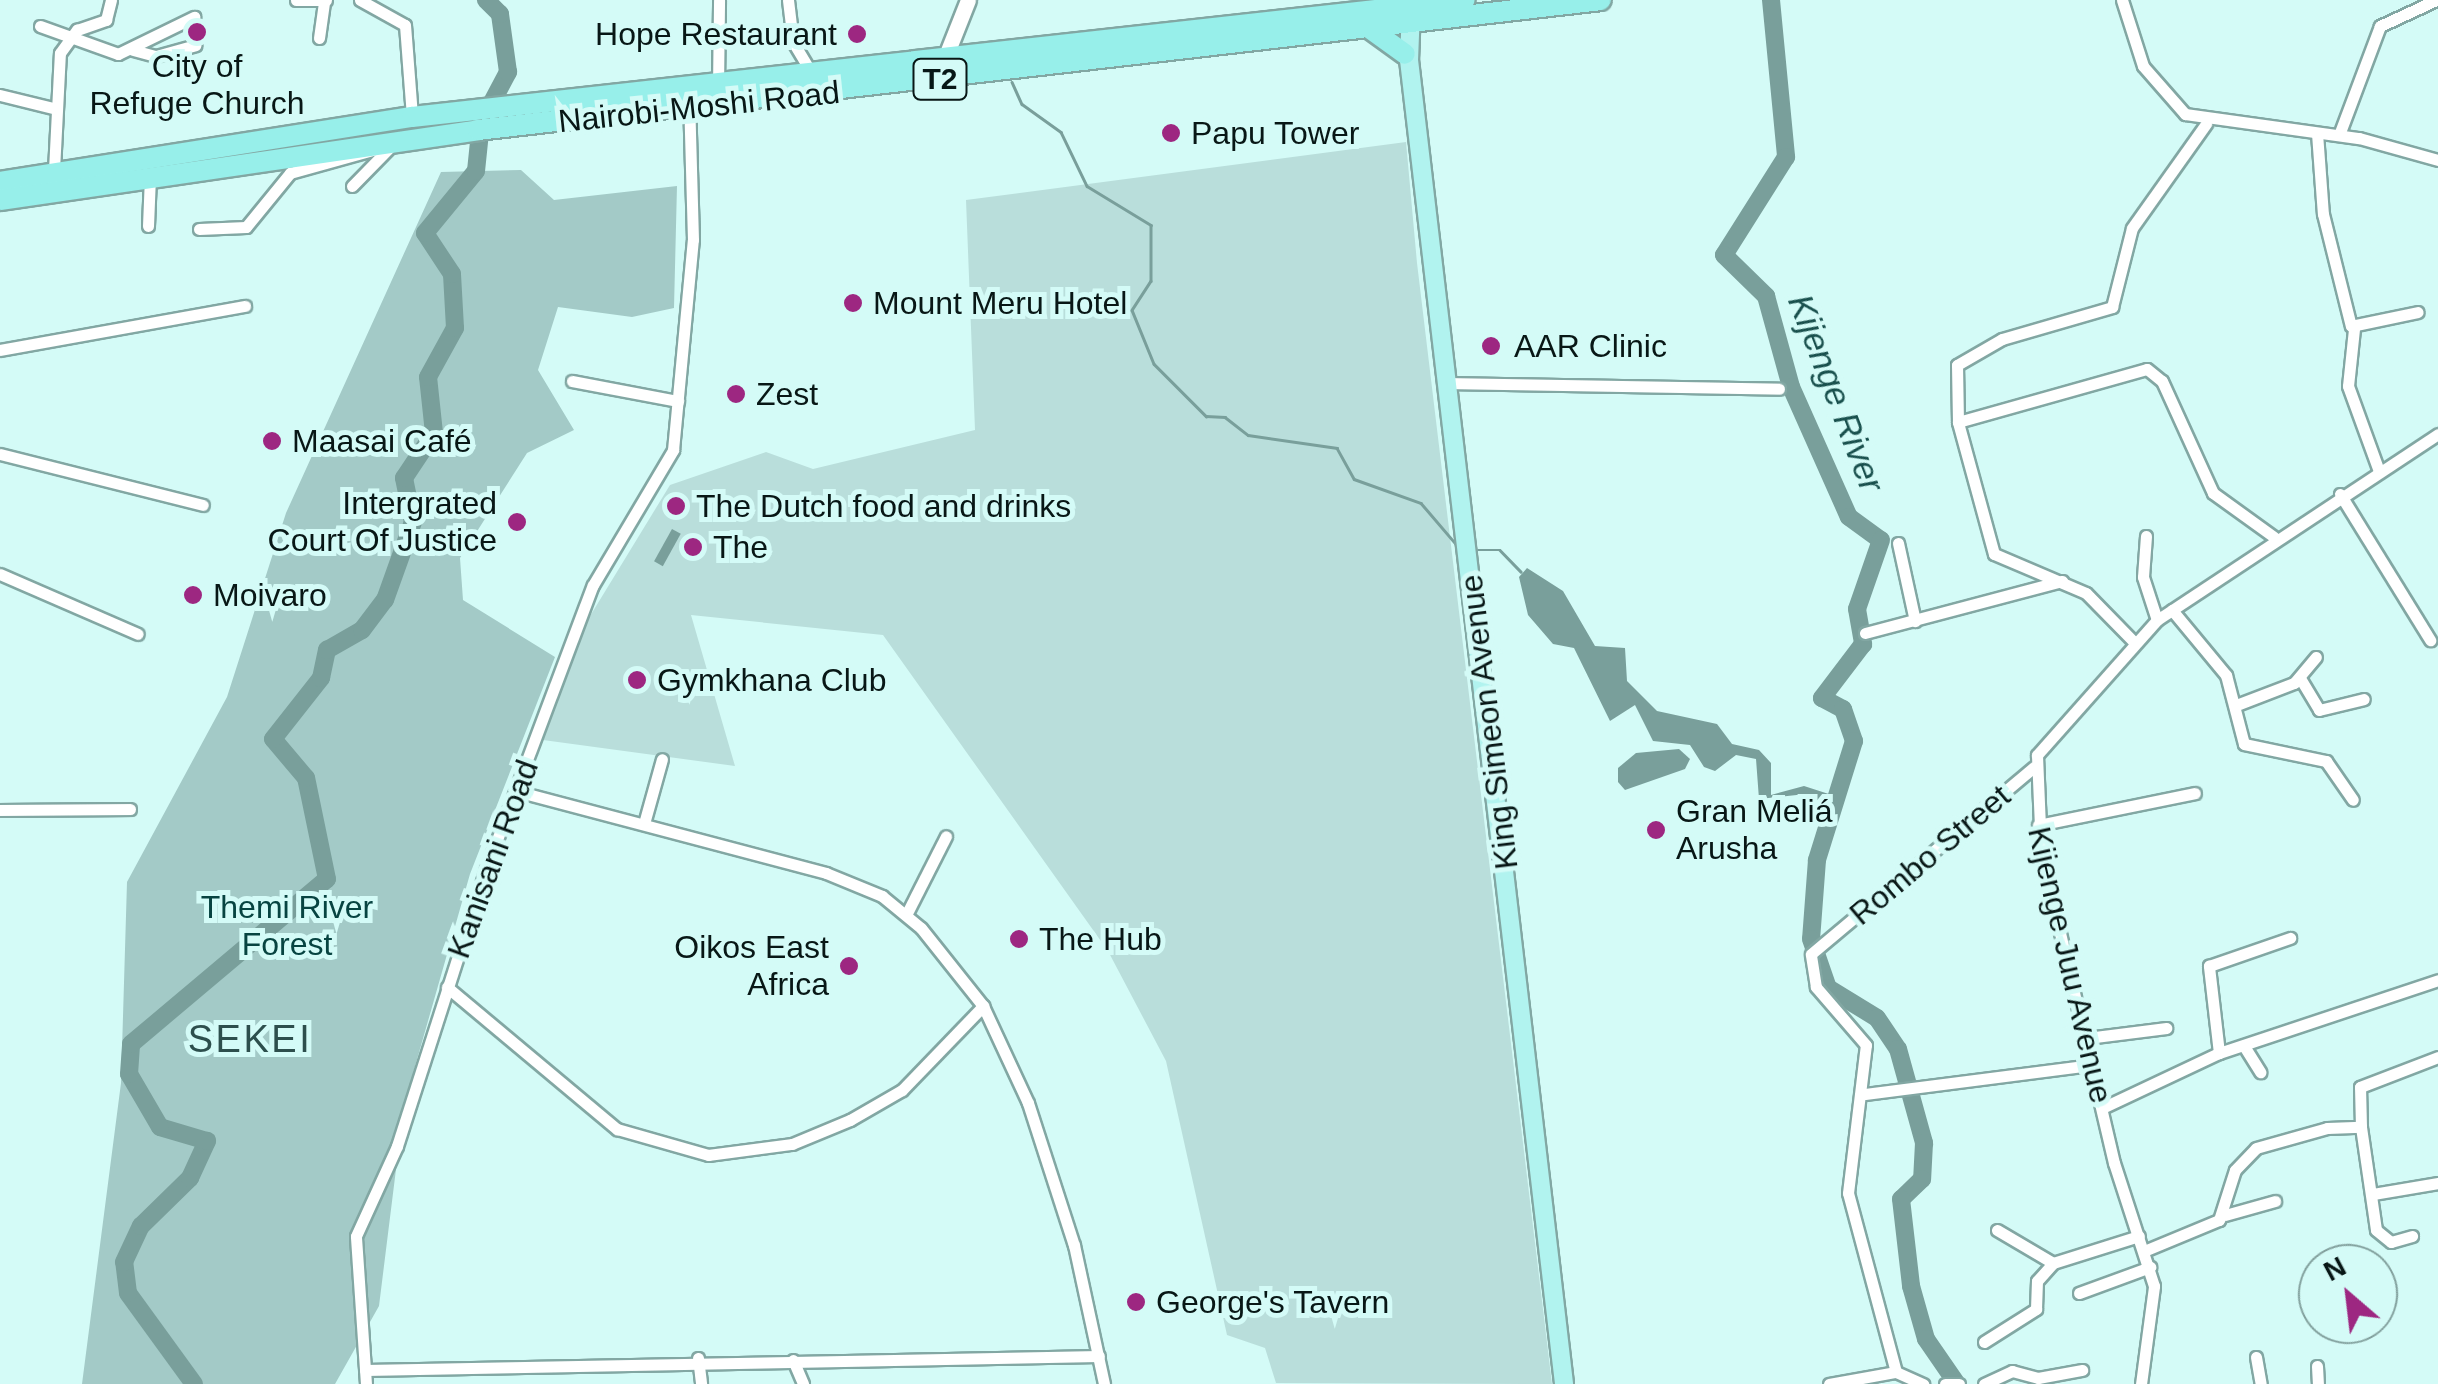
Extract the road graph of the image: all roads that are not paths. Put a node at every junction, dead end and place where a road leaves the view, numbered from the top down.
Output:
1 (111, 0) edge
2 (296, 0) edge
3 (325, 0) edge
4 (360, 0) edge
5 (719, 0) edge
6 (788, 0) edge
7 (968, 0) edge
8 (1601, 0) edge
9 (2122, 0) edge
10 (2436, 0) edge
11 (1463, 6) edge
12 (1405, 16) junction
13 (194, 17) dead end
14 (1439, 20) junction
15 (40, 26) dead end
16 (1369, 28) junction
17 (70, 38) junction
18 (319, 38) dead end
19 (196, 44) dead end
20 (133, 50) junction
21 (1409, 54) junction
22 (945, 58) junction
23 (812, 74) junction
24 (718, 87) junction
25 (0, 95) edge
26 (689, 100) junction
27 (53, 108) junction
28 (412, 117) junction
29 (478, 121) junction
30 (2206, 124) junction
31 (2317, 133) junction
32 (2339, 135) junction
33 (394, 141) junction
34 (2438, 160) edge
35 (54, 170) junction
36 (150, 176) junction
37 (0, 182) edge
38 (352, 186) dead end
39 (0, 200) edge
40 (148, 226) dead end
41 (199, 229) dead end
42 (245, 306) dead end
43 (2418, 312) dead end
44 (2354, 329) junction
45 (0, 350) edge
46 (572, 381) dead end
47 (1450, 383) junction
48 (1779, 389) dead end
49 (678, 401) junction
50 (1958, 422) junction
51 (2438, 434) edge
52 (0, 454) edge
53 (2379, 471) junction
54 (2340, 494) junction
55 (203, 505) dead end
56 (2146, 536) dead end
57 (2274, 536) junction
58 (1898, 542) dead end
59 (0, 574) edge
60 (2062, 581) junction
61 (2172, 610) junction
62 (1915, 620) junction
63 (2158, 620) junction
64 (1865, 633) dead end
65 (138, 634) dead end
66 (2132, 640) junction
67 (2430, 640) dead end
68 (2316, 657) dead end
69 (2300, 678) junction
70 (2364, 699) dead end
71 (2239, 704) junction
72 (662, 759) dead end
73 (2034, 766) junction
74 (516, 790) junction
75 (2196, 793) dead end
76 (2352, 800) dead end
77 (130, 809) dead end
78 (0, 810) edge
79 (645, 820) junction
80 (2038, 825) junction
81 (946, 836) dead end
82 (907, 913) junction
83 (2290, 938) dead end
84 (2438, 980) edge
85 (448, 988) junction
86 (983, 1006) junction
87 (2166, 1028) dead end
88 (2086, 1038) junction
89 (2244, 1046) junction
90 (2219, 1053) junction
91 (2438, 1058) edge
92 (2092, 1065) junction
93 (2260, 1072) dead end
94 (1864, 1094) junction
95 (2102, 1108) junction
96 (2361, 1127) junction
97 (2438, 1184) edge
98 (2373, 1194) junction
99 (2275, 1201) dead end
100 (2224, 1215) junction
101 (1997, 1230) dead end
102 (2139, 1236) junction
103 (2412, 1236) dead end
104 (2144, 1251) junction
105 (2053, 1263) junction
106 (2150, 1267) junction
107 (2079, 1293) dead end
108 (1984, 1342) dead end
109 (1099, 1356) junction
110 (2256, 1357) dead end
111 (698, 1358) junction
112 (793, 1360) junction
113 (2316, 1366) dead end
114 (366, 1370) junction
115 (476, 1370) junction
116 (2082, 1370) dead end
117 (1896, 1372) junction
118 (366, 1384) edge
119 (478, 1384) edge
120 (702, 1384) edge
121 (803, 1384) edge
122 (1104, 1384) edge
123 (1564, 1384) edge
124 (1830, 1384) edge
125 (1923, 1384) edge
126 (1945, 1384) edge
127 (1959, 1384) edge
128 (1984, 1384) edge
129 (2142, 1384) edge
130 (2261, 1384) edge
131 (2318, 1384) edge

1 - 17 street
2 - 3 street
3 - 18 street
4 - 28 street
5 - 24 street
6 - 23 street
7 - 22 street
8 - 11 highway, T2
9 - 30 street
10 - 32 street
11 - 12 highway, T2
11 - 14 highway, T2
12 - 14 highway, T2
12 - 16 highway, Nairobi-Moshi Road / T2
12 - 21 main road, King Simeon Avenue
12 - 22 highway, Nairobi-Moshi Road / T2
13 - 20 street
14 - 21 highway
15 - 17 street
16 - 21 highway
16 - 26 highway, Nairobi-Moshi Road / T2
17 - 20 street
17 - 27 street
19 - 20 street
21 - 47 main road, King Simeon Avenue
22 - 23 highway, Nairobi-Moshi Road / T2
23 - 24 highway, Nairobi-Moshi Road / T2
24 - 26 highway, Nairobi-Moshi Road / T2
25 - 27 street
26 - 29 highway, Nairobi-Moshi Road / T2
26 - 49 street, Kanisani Road
27 - 35 street
28 - 29 highway, Nairobi-Moshi Road / T2
28 - 35 highway, Nairobi-Moshi Road / T2
29 - 33 highway, Nairobi-Moshi Road / T2
30 - 31 street
30 - 50 street
31 - 32 street
31 - 44 street
32 - 34 street
33 - 36 highway, Nairobi-Moshi Road / T2
33 - 38 street
33 - 41 street
35 - 37 highway, Nairobi-Moshi Road / T2
36 - 39 highway, Nairobi-Moshi Road / T2
36 - 40 street
42 - 45 street
43 - 44 street
44 - 53 street
46 - 49 street
47 - 48 street
47 - 123 main road, King Simeon Avenue
49 - 74 street, Kanisani Road
50 - 57 street
50 - 60 street
51 - 53 street
52 - 55 street
53 - 54 street
54 - 57 street
54 - 67 street
56 - 63 street
57 - 61 street
58 - 62 street
59 - 65 street
60 - 62 street
60 - 66 street
61 - 63 street
61 - 71 street
62 - 64 street
63 - 66 street
66 - 73 street
68 - 69 street
69 - 70 street
69 - 71 street
71 - 76 street
72 - 79 street
73 - 80 street, Kijenge Juu Avenue
73 - 94 street, Rombo Street
74 - 79 street
74 - 85 street, Kanisani Road
75 - 80 street
77 - 78 street
79 - 82 street
80 - 88 street, Kijenge Juu Avenue
81 - 82 street
82 - 86 street
83 - 90 street
84 - 89 street
85 - 86 street
85 - 114 street, Kanisani Road
86 - 109 street
87 - 88 street
88 - 92 street, Kijenge Juu Avenue
89 - 90 street
89 - 93 street
90 - 95 street
91 - 96 street
92 - 94 street
92 - 95 street, Kijenge Juu Avenue
94 - 117 street
95 - 102 street, Kijenge Juu Avenue
96 - 98 street
96 - 100 street
97 - 98 street
98 - 103 street
99 - 100 street
100 - 104 street
101 - 105 street
102 - 104 street, Kijenge Juu Avenue
102 - 105 street
104 - 106 street, Kijenge Juu Avenue
105 - 108 street
106 - 107 street
106 - 129 street, Kijenge Juu Avenue
109 - 112 street
109 - 122 street
110 - 130 street
111 - 112 street
111 - 115 street
111 - 120 street
112 - 121 street
113 - 131 street
114 - 115 street
114 - 118 street, Kanisani Road
115 - 119 street
116 - 128 street
117 - 124 street
117 - 125 street
126 - 127 street

